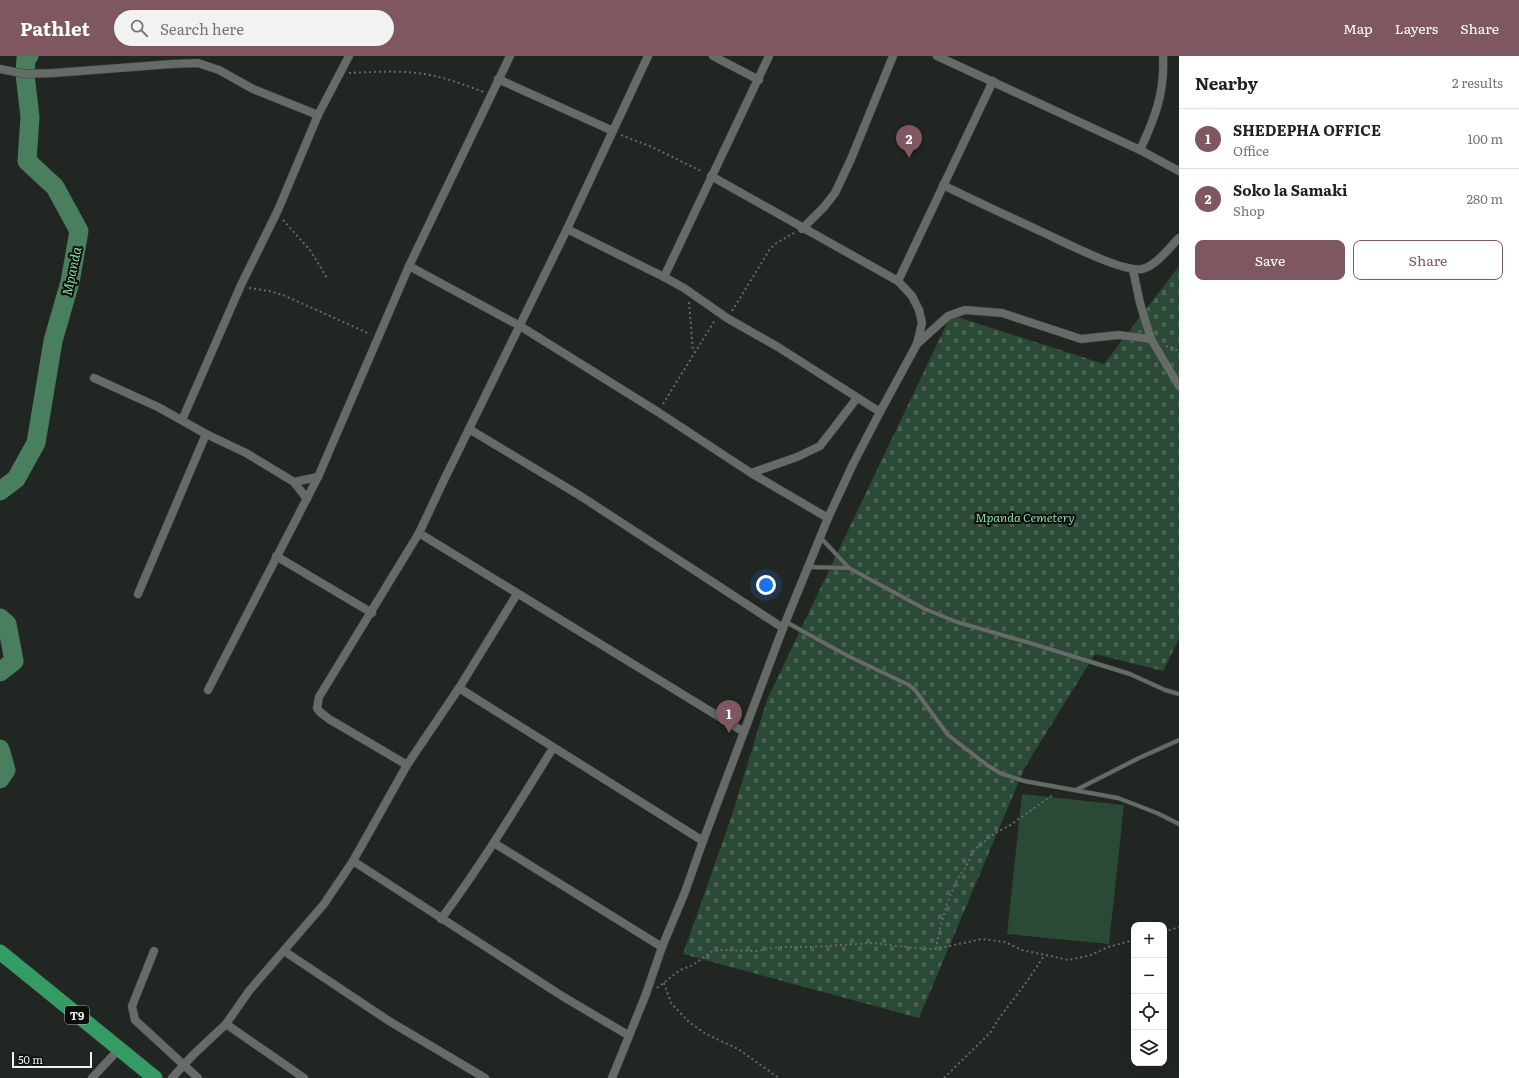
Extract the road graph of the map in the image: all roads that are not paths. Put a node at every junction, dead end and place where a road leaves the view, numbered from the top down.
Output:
1 (349, 56) edge
2 (510, 56) edge
3 (648, 56) edge
4 (714, 56) edge
5 (769, 56) edge
6 (893, 56) edge
7 (937, 56) edge
8 (1163, 56) edge
9 (0, 69) edge
10 (498, 79) junction
11 (759, 80) junction
12 (993, 81) junction
13 (318, 115) junction
14 (613, 131) junction
15 (1140, 150) junction
16 (1179, 171) edge
17 (711, 176) junction
18 (943, 186) junction
19 (567, 229) junction
20 (802, 229) junction
21 (1179, 238) edge
22 (409, 266) junction
23 (1133, 270) junction
24 (664, 277) junction
25 (898, 281) junction
26 (520, 326) junction
27 (1151, 339) junction
28 (917, 344) junction
29 (94, 378) dead end
30 (1179, 386) edge
31 (857, 398) junction
32 (880, 412) junction
33 (182, 420) junction
34 (469, 429) junction
35 (206, 434) junction
36 (751, 473) junction
37 (318, 477) junction
38 (294, 482) junction
39 (307, 499) junction
40 (828, 518) junction
41 (419, 533) junction
42 (821, 538) junction
43 (276, 556) junction
44 (809, 567) junction
45 (849, 568) junction
46 (138, 594) dead end
47 (517, 594) junction
48 (372, 613) junction
49 (785, 625) junction
50 (459, 688) junction
51 (208, 690) dead end
52 (1179, 694) edge
53 (744, 732) junction
54 (1179, 740) edge
55 (554, 748) junction
56 (407, 764) junction
57 (1076, 790) junction
58 (1179, 824) edge
59 (703, 841) junction
60 (494, 843) junction
61 (352, 861) junction
62 (441, 919) junction
63 (662, 947) junction
64 (154, 951) dead end
65 (284, 951) junction
66 (0, 952) edge
67 (226, 1024) junction
68 (628, 1035) junction
69 (120, 1048) junction
70 (184, 1066) junction
71 (92, 1078) edge
72 (155, 1078) edge
73 (172, 1078) edge
74 (198, 1078) edge
75 (304, 1078) edge
76 (485, 1078) edge
77 (612, 1078) edge

1 - 13 street
2 - 10 street
3 - 14 street
4 - 11 street
5 - 11 street
6 - 20 street
7 - 12 street
8 - 15 street
9 - 13 street
10 - 14 street
10 - 22 street
11 - 17 street
12 - 15 street
12 - 18 street
13 - 33 street
14 - 19 street
15 - 16 street
17 - 20 street
17 - 24 street
18 - 23 street
18 - 25 street
19 - 24 street
19 - 26 street
20 - 25 street
21 - 23 street
22 - 26 street
22 - 37 street
23 - 27 street
24 - 31 street
25 - 28 street
26 - 34 street
26 - 36 street
27 - 28 street
27 - 30 street
28 - 32 street
29 - 33 street
31 - 32 street
31 - 36 street
32 - 40 street
33 - 35 street
34 - 41 street
34 - 49 street
35 - 38 street
35 - 46 street
36 - 40 street
37 - 38 street
37 - 39 street
38 - 39 street
39 - 43 street
40 - 42 street
41 - 47 street
41 - 48 street
42 - 44 street
42 - 45 lane
43 - 48 street
43 - 51 street
44 - 45 lane
44 - 49 street
45 - 52 lane
47 - 50 street
47 - 53 street
48 - 56 street
49 - 53 street
49 - 57 lane
50 - 55 street
50 - 56 street
53 - 59 street
54 - 57 lane
55 - 59 street
55 - 60 street
56 - 61 street
57 - 58 lane
59 - 63 street
60 - 62 street
60 - 63 street
61 - 62 street
61 - 65 street
62 - 68 street
63 - 68 street
64 - 70 street
65 - 67 street
65 - 76 street
66 - 69 highway, T9
67 - 70 street
67 - 75 street
68 - 77 street
69 - 71 street
69 - 72 highway, T9
70 - 73 street
70 - 74 street

